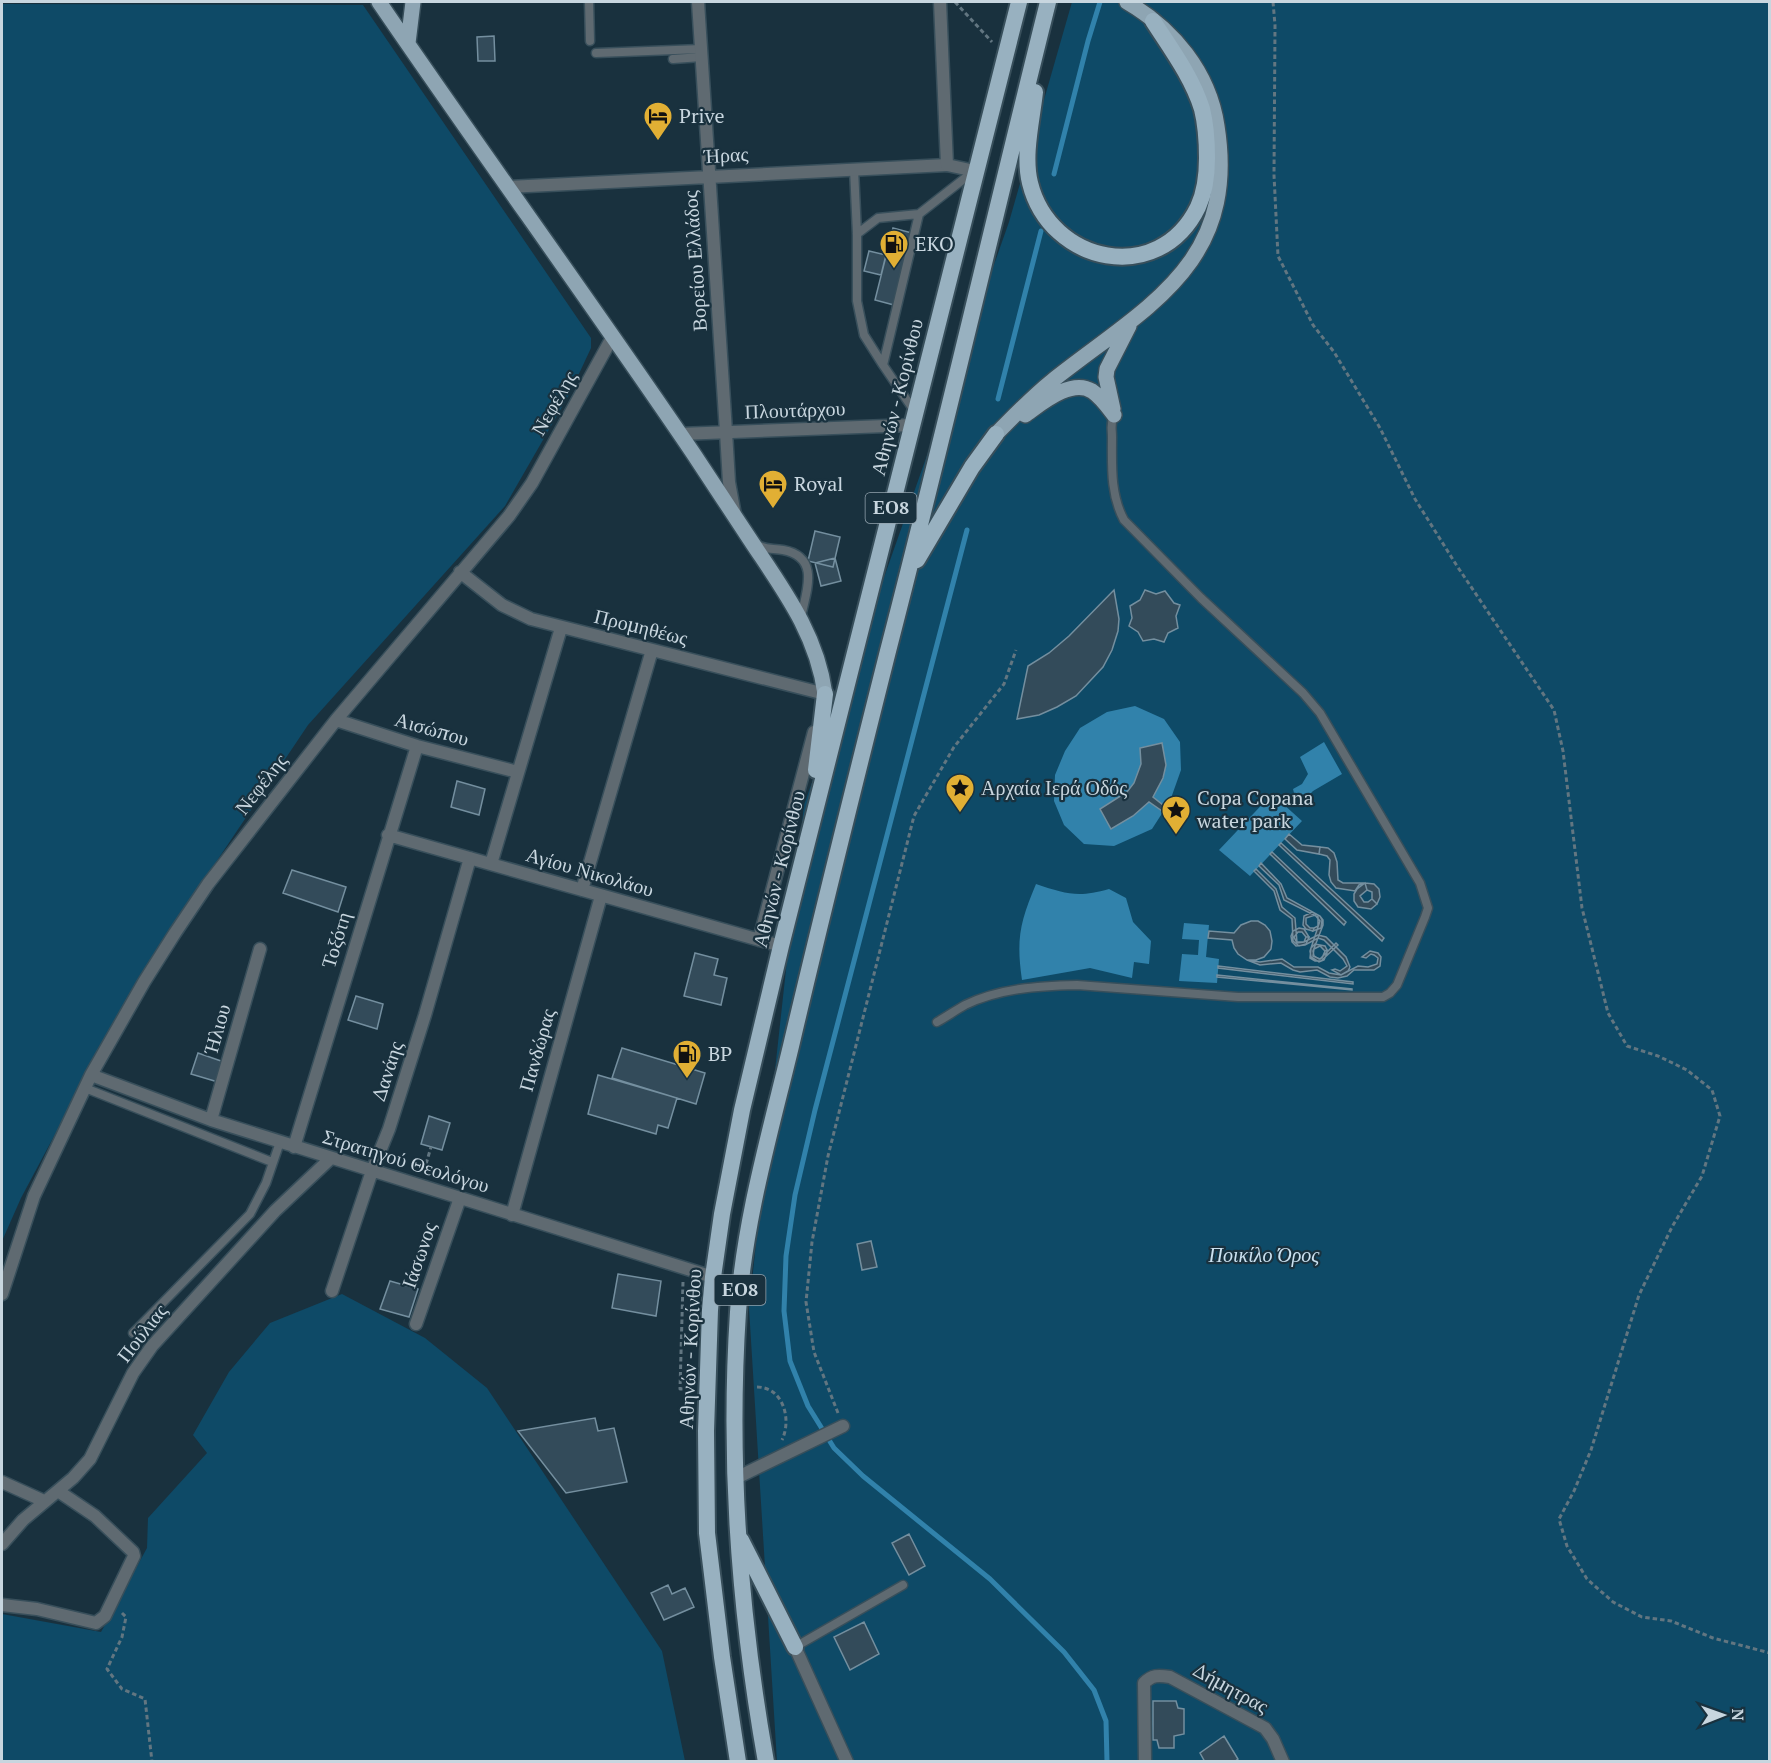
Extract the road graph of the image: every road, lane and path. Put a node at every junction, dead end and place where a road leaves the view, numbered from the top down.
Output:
1 (379, 2) edge
2 (413, 2) edge
3 (588, 2) edge
4 (698, 2) edge
5 (940, 2) edge
6 (955, 2) edge
7 (1019, 2) edge
8 (1048, 2) edge
9 (1127, 2) edge
10 (1273, 2) edge
11 (1152, 20) junction
12 (1041, 31) junction
13 (590, 41) dead end
14 (408, 43) junction
15 (596, 53) dead end
16 (701, 53) junction
17 (1005, 56) junction
18 (673, 59) dead end
19 (947, 165) junction
20 (854, 169) junction
21 (975, 171) junction
22 (709, 175) junction
23 (508, 187) junction
24 (919, 214) junction
25 (857, 234) junction
26 (1132, 321) junction
27 (613, 336) junction
28 (883, 365) junction
29 (1114, 415) junction
30 (914, 418) junction
31 (726, 432) junction
32 (680, 434) junction
33 (996, 434) junction
34 (735, 517) junction
35 (751, 540) junction
36 (460, 572) junction
37 (908, 574) junction
38 (801, 618) junction
39 (561, 628) junction
40 (652, 650) junction
41 (1016, 650) dead end
42 (825, 694) junction
43 (336, 720) junction
44 (417, 746) junction
45 (518, 772) junction
46 (388, 835) junction
47 (806, 844) junction
48 (470, 858) junction
49 (491, 864) junction
50 (582, 890) junction
51 (601, 896) junction
52 (759, 940) junction
53 (781, 946) junction
54 (260, 949) dead end
55 (937, 1023) dead end
56 (91, 1075) junction
57 (85, 1088) junction
58 (212, 1120) junction
59 (280, 1142) junction
60 (294, 1147) junction
61 (431, 1147) dead end
62 (331, 1158) junction
63 (272, 1162) junction
64 (372, 1171) junction
65 (420, 1186) junction
66 (460, 1198) junction
67 (512, 1215) junction
68 (684, 1268) junction
69 (713, 1277) junction
70 (332, 1291) dead end
71 (2, 1294) edge
72 (416, 1324) dead end
73 (133, 1333) dead end
74 (757, 1387) dead end
75 (685, 1389) dead end
76 (843, 1426) joint
77 (768, 1462) junction
78 (735, 1479) junction
79 (2, 1482) edge
80 (58, 1491) junction
81 (44, 1501) junction
82 (736, 1530) junction
83 (2, 1544) edge
84 (903, 1585) dead end
85 (111, 1603) junction
86 (2, 1605) edge
87 (795, 1647) junction
88 (1770, 1653) edge
89 (152, 1761) edge
90 (738, 1761) edge
91 (766, 1761) edge
92 (847, 1761) edge
93 (1145, 1761) edge
94 (1282, 1761) edge

1 - 14 main road
2 - 14 main road
3 - 13 lane
4 - 16 street, Βορείου Ελλάδος
5 - 19 street
6 - 17 path
7 - 17 highway, Αθηνών - Κορίνθου / ΕΟ8
8 - 12 highway, ΕΟ8
9 - 11 main road
10 - 88 path
11 - 12 highway
11 - 26 main road
12 - 37 highway, ΕΟ8
14 - 23 main road
15 - 16 lane
16 - 18 lane
16 - 22 street, Βορείου Ελλάδος
17 - 21 highway, Αθηνών - Κορίνθου / ΕΟ8
19 - 20 street, Ήρας
19 - 21 street, Ήρας
20 - 22 street, Ήρας
20 - 25 lane
21 - 24 lane
21 - 30 highway, Αθηνών - Κορίνθου / ΕΟ8
22 - 23 street, Ήρας
22 - 31 street, Βορείου Ελλάδος
23 - 27 main road
24 - 25 lane
24 - 28 lane
25 - 28 lane
26 - 29 main road
26 - 33 main road
27 - 32 main road
27 - 36 street, Νεφέλης
28 - 30 lane
29 - 33 main road
29 - 55 lane
30 - 31 street, Πλουτάρχου
30 - 47 highway, Αθηνών - Κορίνθου / ΕΟ8
31 - 32 street, Πλουτάρχου
31 - 34 street, Βορείου Ελλάδος
32 - 34 main road
33 - 37 highway
34 - 35 main road
35 - 38 main road
35 - 38 lane
36 - 39 street, Προμηθέως
36 - 43 street, Νεφέλης
37 - 78 highway, ΕΟ8
38 - 42 main road
39 - 40 street, Προμηθέως
39 - 45 street
40 - 42 street, Προμηθέως
40 - 50 street
41 - 76 path
42 - 47 highway
42 - 52 street
43 - 44 street, Αισώπου
43 - 56 street, Νεφέλης
44 - 45 street, Αισώπου
44 - 46 street, Τοξότη
45 - 49 street
46 - 48 street, Αγίου Νικολάου
46 - 60 street, Τοξότη
47 - 53 highway, Αθηνών - Κορίνθου / ΕΟ8
48 - 49 street, Αγίου Νικολάου
48 - 64 street, Δανάης
49 - 50 street, Αγίου Νικολάου
50 - 51 street, Αγίου Νικολάου
51 - 52 street, Αγίου Νικολάου
51 - 67 street, Πανδώρας
52 - 53 street, Αγίου Νικολάου
53 - 69 highway, Αθηνών - Κορίνθου / ΕΟ8
54 - 58 street, Ήλιου
56 - 57 street, Νεφέλης
56 - 58 street, Στρατηγού Θεολόγου
57 - 63 lane
57 - 71 street, Νεφέλης
58 - 59 street, Στρατηγού Θεολόγου
59 - 60 street, Στρατηγού Θεολόγου
59 - 63 lane
60 - 62 street, Στρατηγού Θεολόγου
61 - 65 path
62 - 64 street, Στρατηγού Θεολόγου
62 - 80 street, Πούλιας
63 - 73 lane
64 - 65 street, Στρατηγού Θεολόγου
64 - 70 street, Δανάης
65 - 66 street, Στρατηγού Θεολόγου
66 - 67 street, Στρατηγού Θεολόγου
66 - 72 street, Ιάσωνος
67 - 68 street, Στρατηγού Θεολόγου
68 - 69 street, Στρατηγού Θεολόγου
68 - 75 path
69 - 90 highway, Αθηνών - Κορίνθου / ΕΟ8
74 - 77 path
76 - 77 street
77 - 78 street
78 - 82 highway, ΕΟ8
79 - 81 street
80 - 81 street, Πούλιας
80 - 85 street
81 - 83 street, Πούλιας
82 - 87 highway
82 - 91 highway, ΕΟ8
84 - 87 lane
85 - 86 street
85 - 89 path
87 - 92 street
93 - 94 street, Δήμητρας

